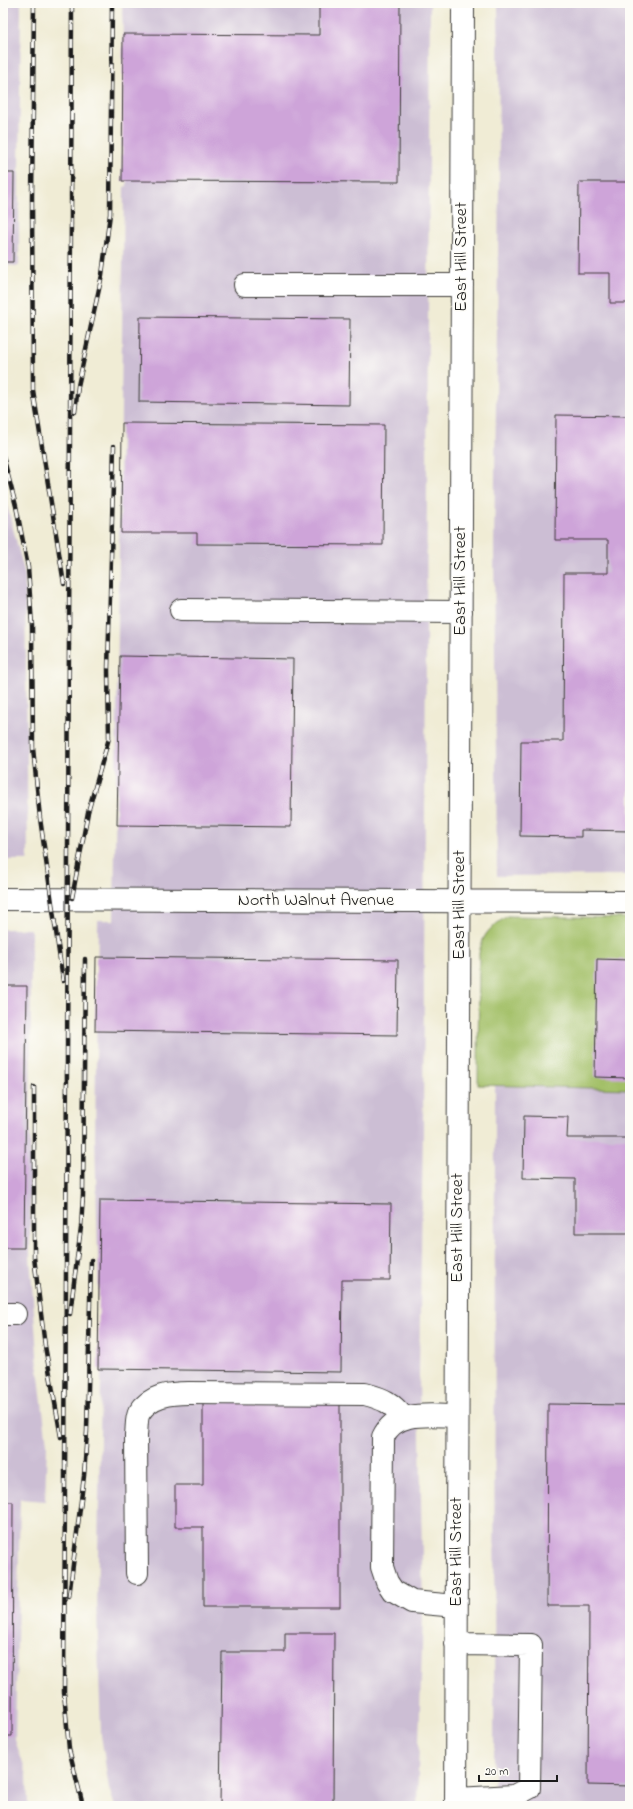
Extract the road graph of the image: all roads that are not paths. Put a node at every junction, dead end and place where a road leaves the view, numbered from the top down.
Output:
1 (463, 3) edge
2 (245, 285) dead end
3 (462, 285) junction
4 (181, 610) dead end
5 (461, 612) junction
6 (3, 899) edge
7 (460, 901) junction
8 (630, 902) edge
9 (457, 1416) junction
10 (404, 1418) junction
11 (137, 1573) dead end
12 (456, 1606) junction
13 (456, 1644) junction
14 (456, 1802) edge

1 - 3 street, East Hill Street
2 - 3 street
3 - 5 street, East Hill Street
4 - 5 street
5 - 7 street, East Hill Street
6 - 7 street, North Walnut Avenue
7 - 8 street, North Walnut Avenue
7 - 9 street, East Hill Street
9 - 10 street
9 - 12 street, East Hill Street
10 - 11 street
10 - 12 street
12 - 13 street, East Hill Street
13 - 14 street, East Hill Street
13 - 14 street

